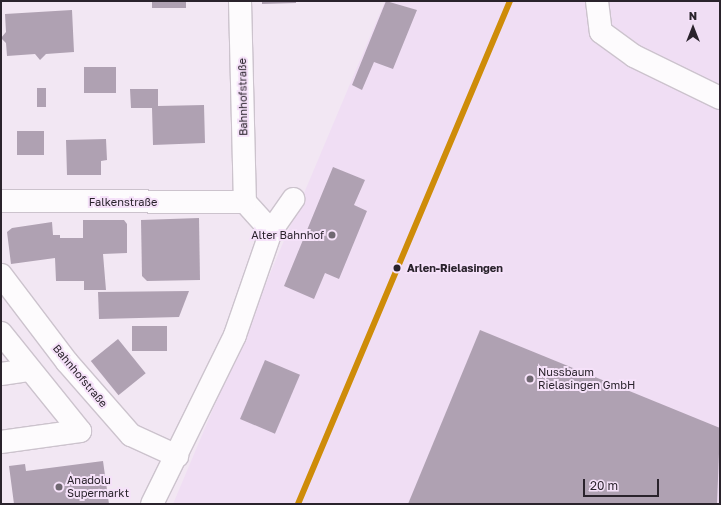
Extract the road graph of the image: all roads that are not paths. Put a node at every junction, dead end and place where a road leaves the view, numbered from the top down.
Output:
1 (240, 1) edge
2 (598, 1) edge
3 (720, 98) edge
4 (293, 199) dead end
5 (1, 200) edge
6 (245, 202) junction
7 (271, 231) junction
8 (1, 275) edge
9 (1, 333) edge
10 (30, 370) junction
11 (1, 374) edge
12 (1, 442) edge
13 (177, 456) junction
14 (152, 504) edge

1 - 6 street, Bahnhofstraße
2 - 3 street
4 - 7 street
5 - 6 street, Falkenstraße
6 - 7 street
7 - 13 street
8 - 13 street, Bahnhofstraße
9 - 10 street
10 - 11 street
10 - 12 street
13 - 14 street

